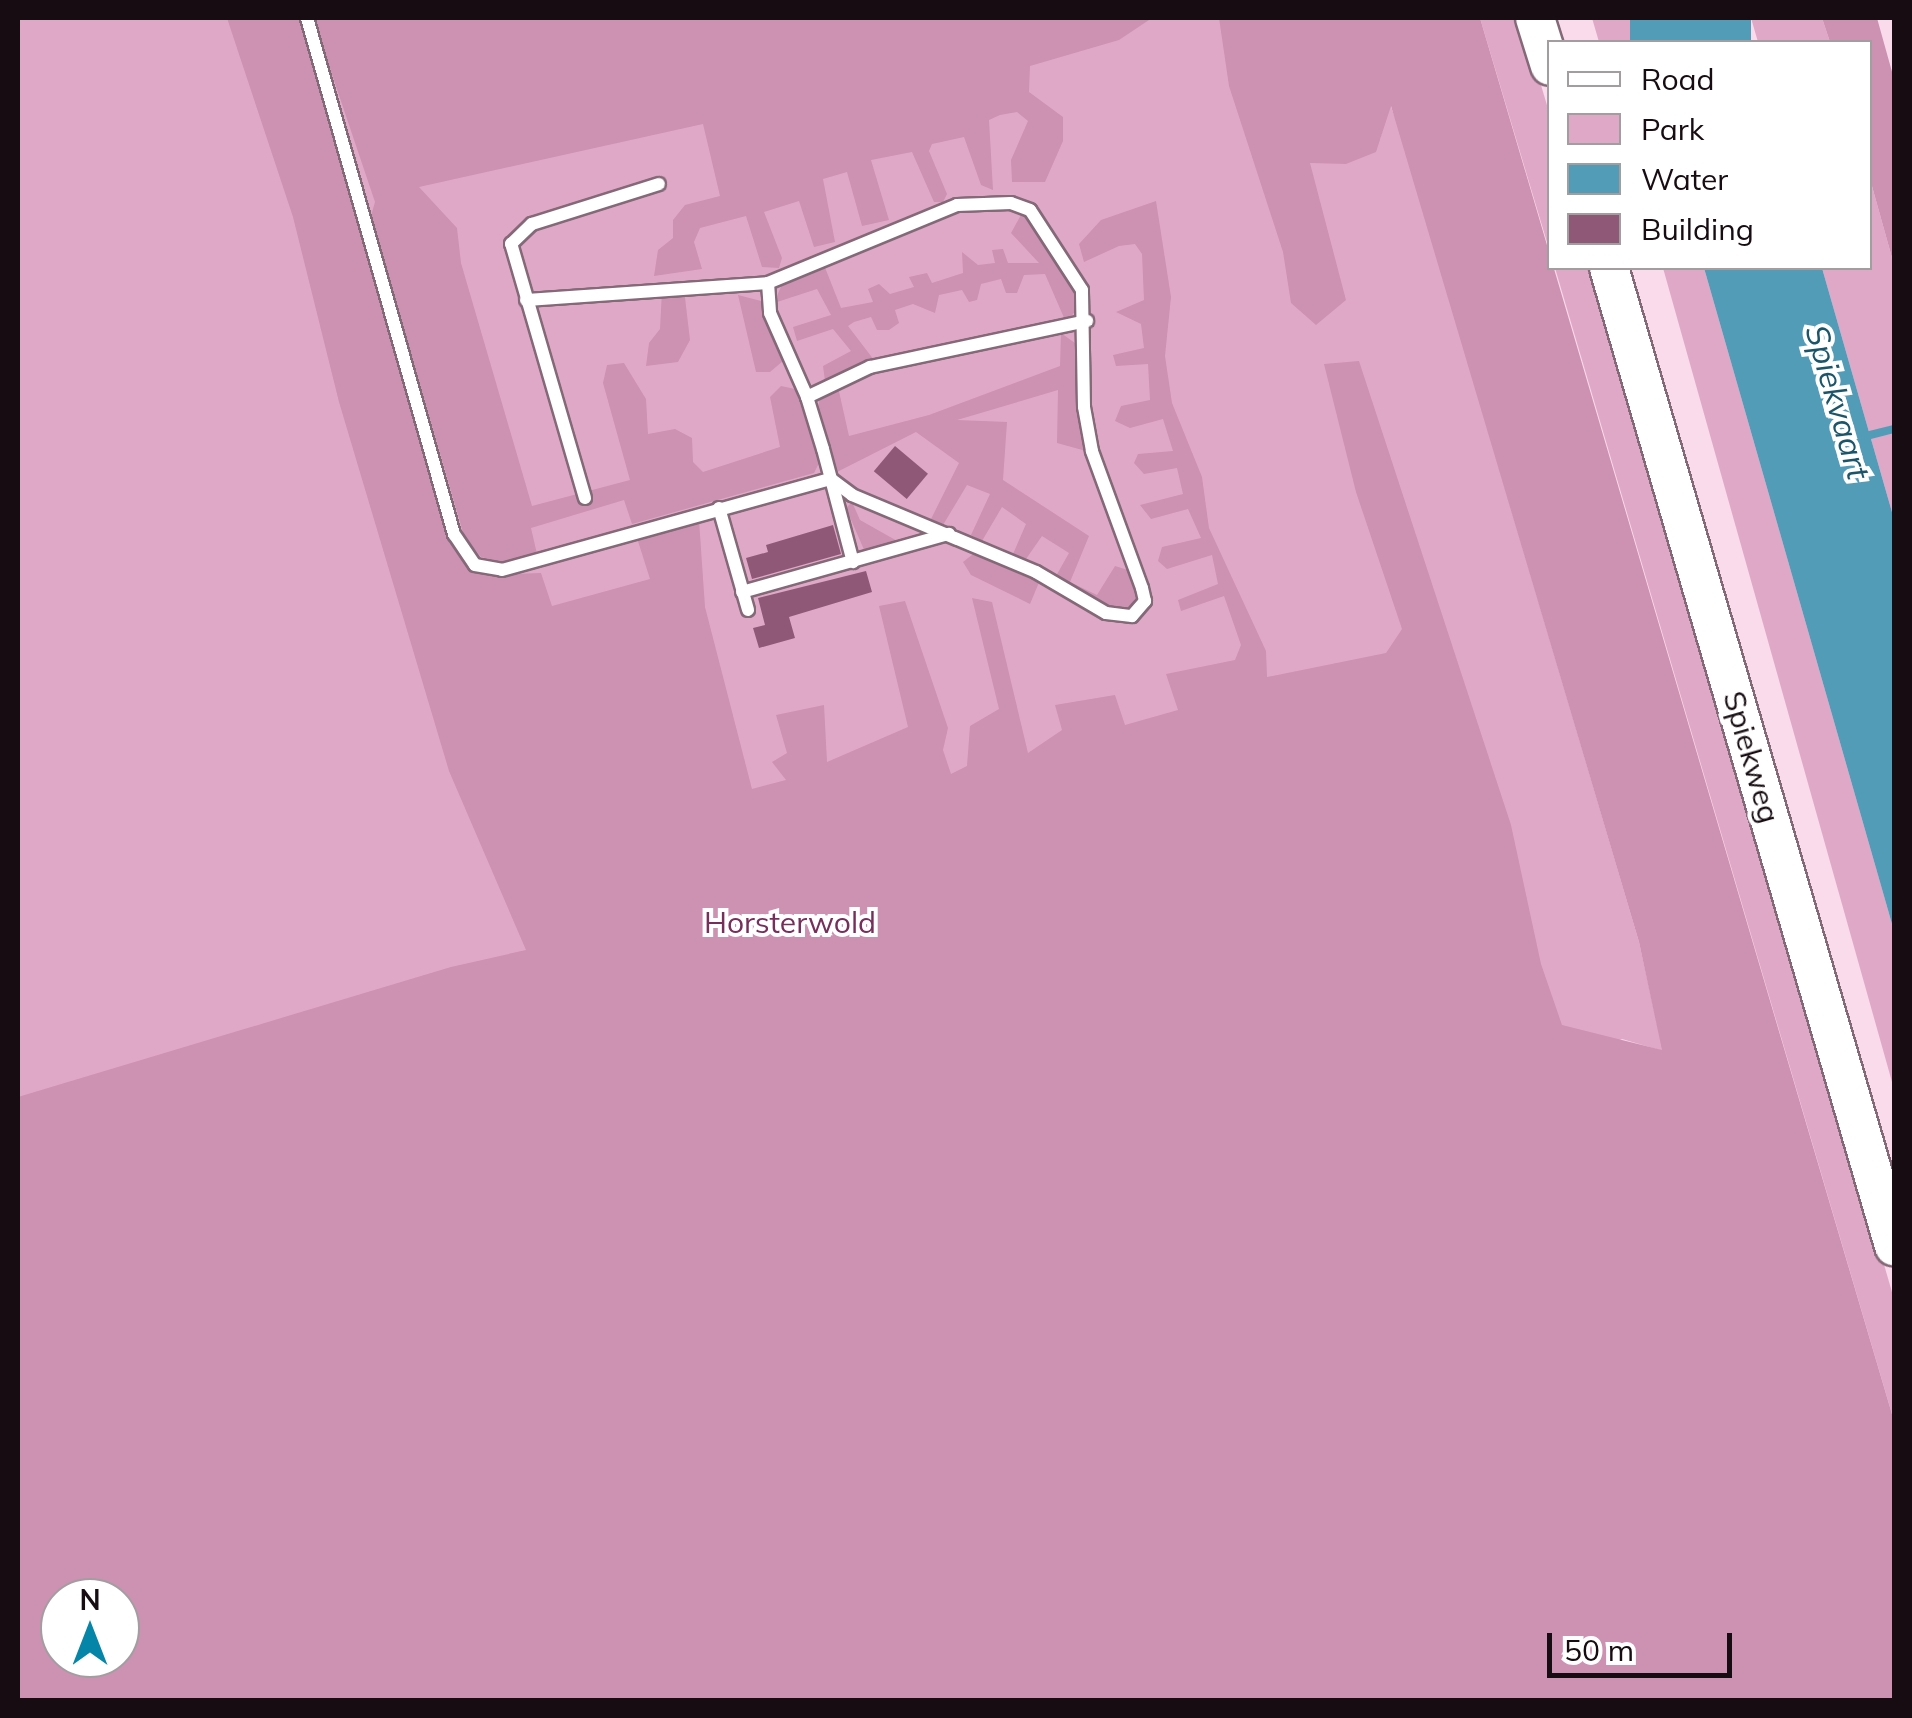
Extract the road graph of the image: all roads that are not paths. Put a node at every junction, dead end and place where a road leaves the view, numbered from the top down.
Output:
1 (306, 18) edge
2 (1535, 18) edge
3 (1547, 56) edge
4 (659, 184) dead end
5 (1610, 270) edge
6 (768, 283) junction
7 (526, 300) junction
8 (1087, 321) junction
9 (806, 397) junction
10 (831, 479) junction
11 (585, 498) dead end
12 (719, 508) junction
13 (949, 534) junction
14 (853, 562) junction
15 (742, 592) junction
16 (748, 610) dead end
17 (1894, 1246) edge

1 - 12 lane
2 - 3 main road
4 - 7 lane
5 - 17 main road, Spiekweg
6 - 7 lane
6 - 8 lane
6 - 9 lane
7 - 11 lane
8 - 9 lane
8 - 13 lane
9 - 10 lane
10 - 12 lane
10 - 13 lane
10 - 14 lane
12 - 15 lane
13 - 14 lane
14 - 15 lane
15 - 16 lane

